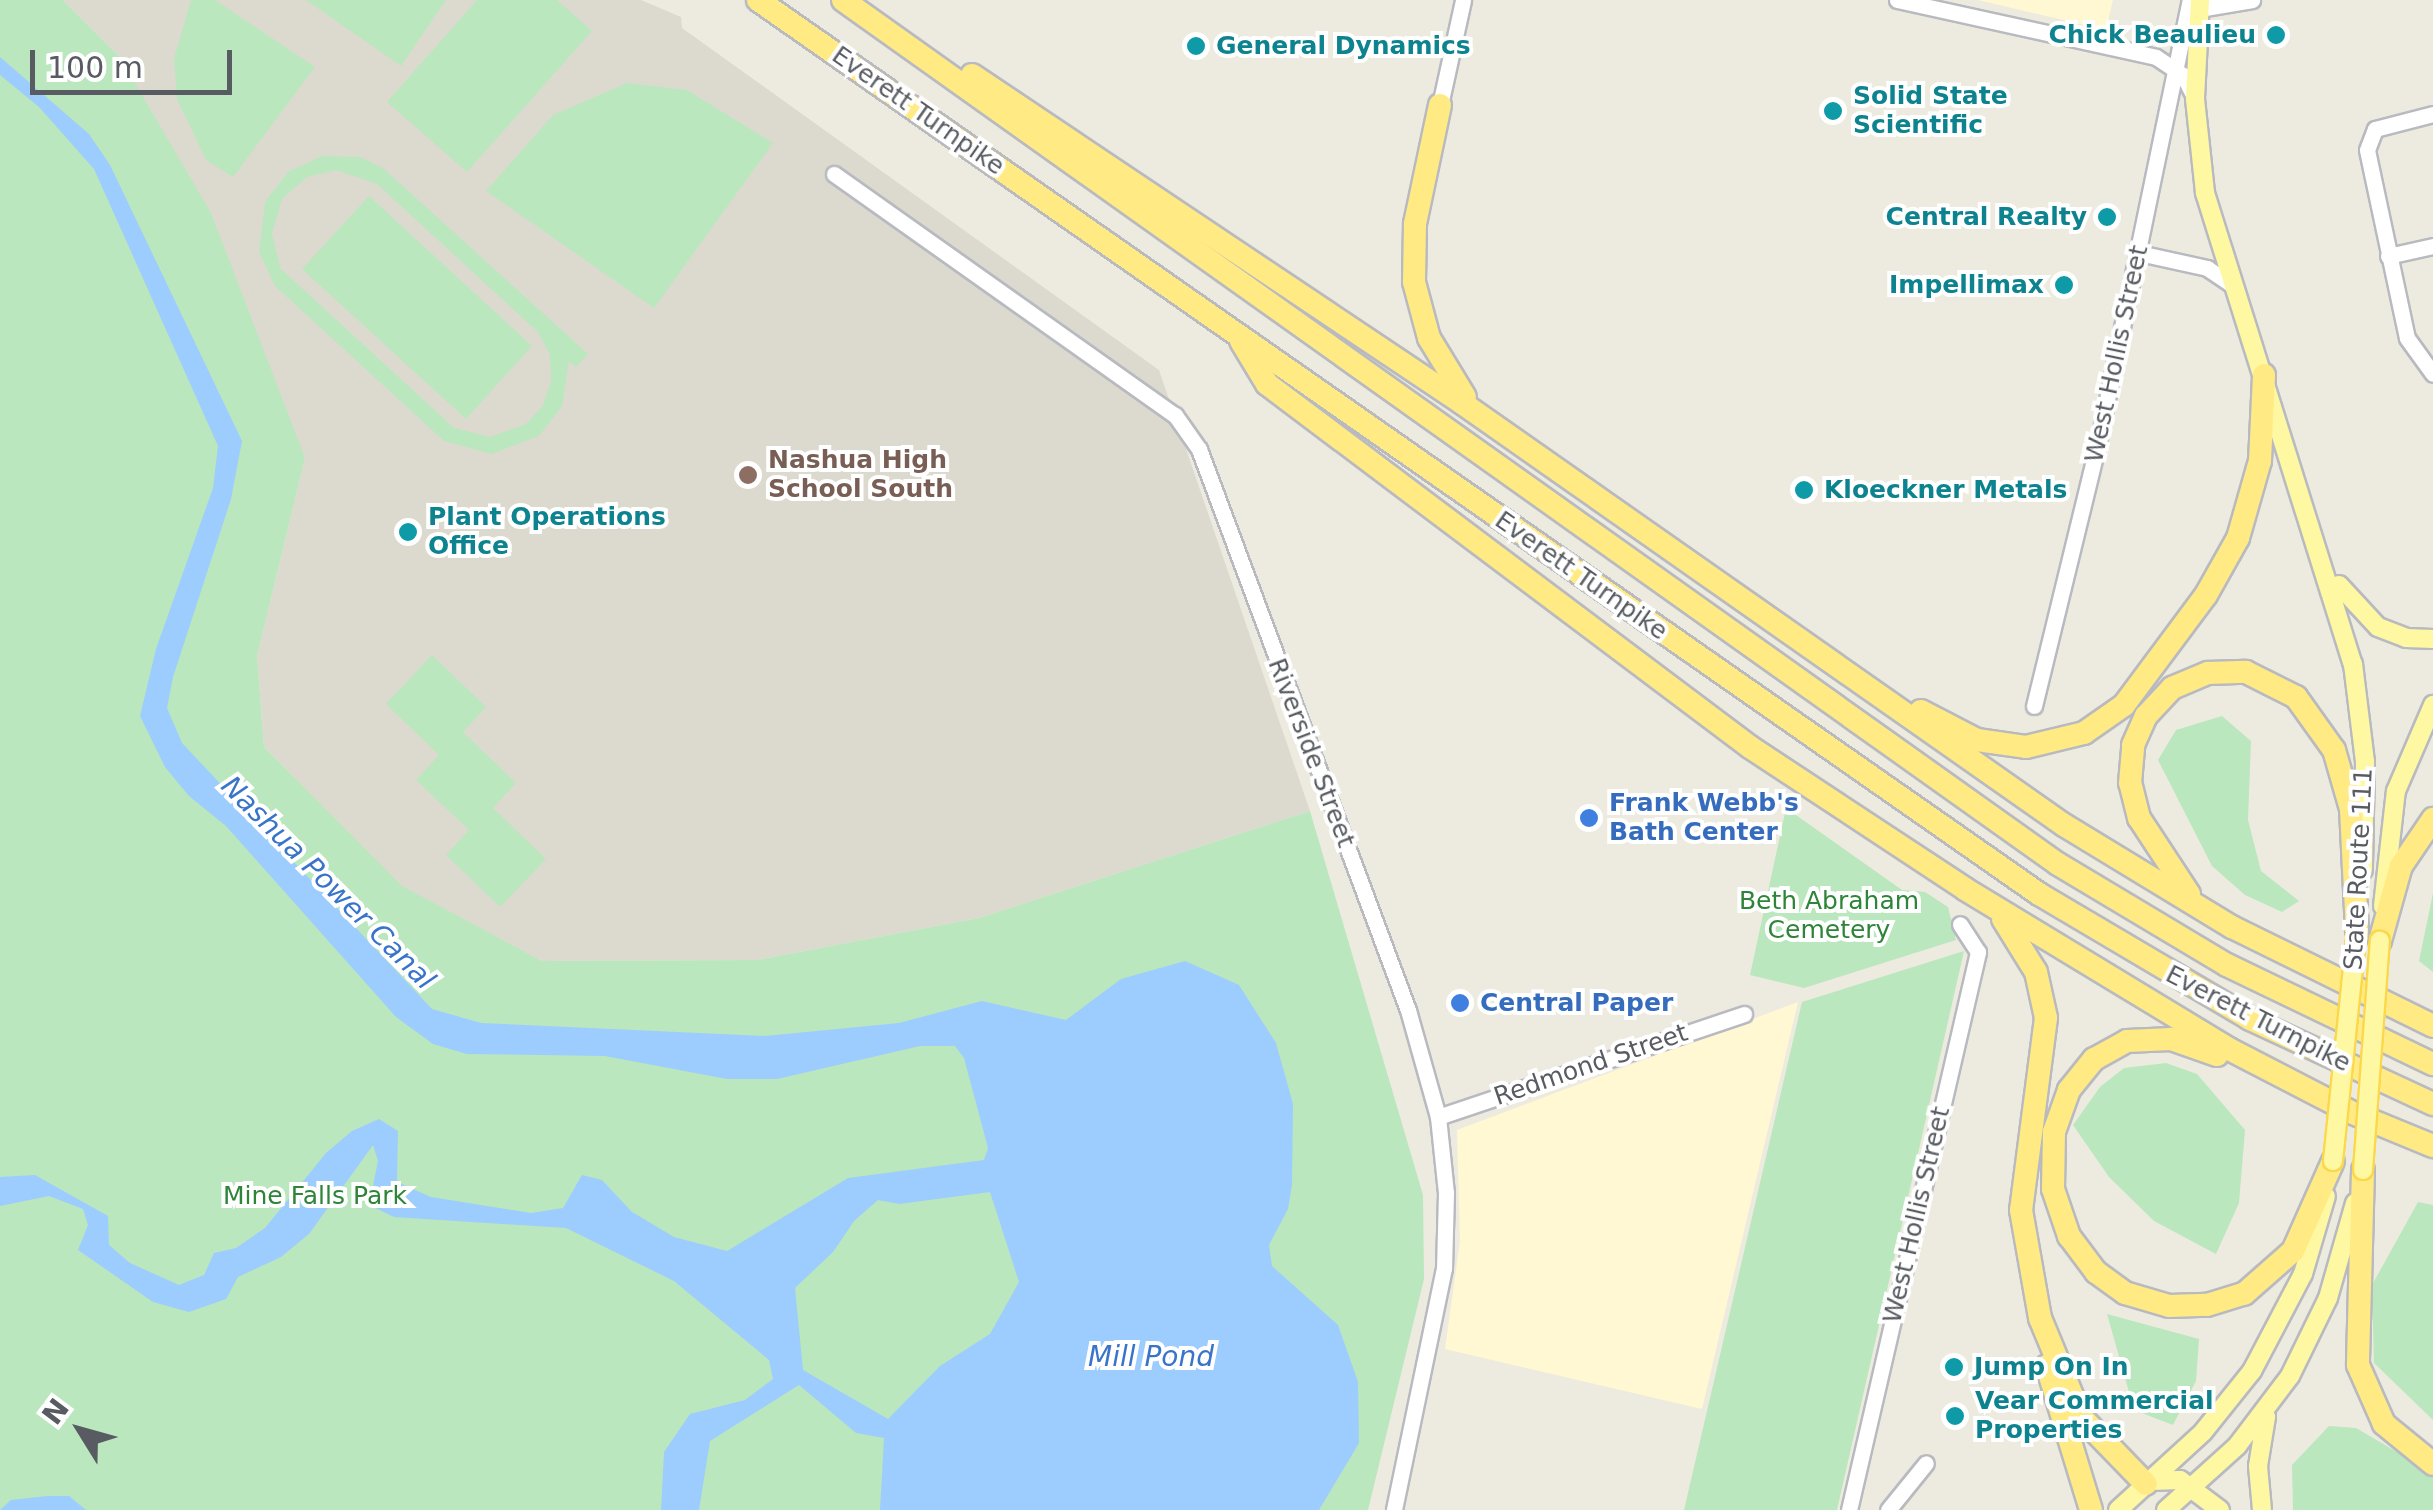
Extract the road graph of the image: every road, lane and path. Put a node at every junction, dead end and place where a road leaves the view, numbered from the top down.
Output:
1 (758, 0) edge
2 (843, 0) edge
3 (856, 0) edge
4 (1463, 0) edge
5 (1896, 0) edge
6 (2252, 0) edge
7 (2196, 3) edge
8 (1962, 7) edge
9 (2175, 67) junction
10 (2195, 98) junction
11 (1440, 104) joint
12 (2433, 114) edge
13 (834, 174) dead end
14 (2433, 246) edge
15 (2139, 254) junction
16 (2388, 256) junction
17 (2232, 284) junction
18 (1236, 333) junction
19 (2433, 374) edge
20 (2264, 375) junction
21 (1488, 421) junction
22 (2317, 540) junction
23 (1782, 630) junction
24 (2433, 639) edge
25 (2433, 705) edge
26 (2034, 706) dead end
27 (2433, 820) edge
28 (1965, 890) junction
29 (1960, 924) dead end
30 (2232, 926) junction
31 (2357, 930) junction
32 (2380, 941) junction
33 (1744, 1014) dead end
34 (2433, 1024) edge
35 (2433, 1064) edge
36 (2433, 1104) edge
37 (2349, 1111) junction
38 (1438, 1117) junction
39 (2433, 1146) edge
40 (2333, 1161) junction
41 (2363, 1170) junction
42 (2040, 1318) junction
43 (2272, 1403) junction
44 (1926, 1463) dead end
45 (2433, 1464) edge
46 (2146, 1484) junction
47 (2193, 1488) junction
48 (2171, 1509) edge
49 (1394, 1510) edge
50 (1848, 1510) edge
51 (1888, 1510) edge
52 (2091, 1510) edge
53 (2118, 1510) edge
54 (2220, 1510) edge
55 (2262, 1510) edge

1 - 18 highway, Everett Turnpike
2 - 35 highway, Everett Turnpike
3 - 21 highway
4 - 11 street
5 - 8 street
6 - 7 street
7 - 9 street, West Hollis Street
7 - 10 main road, State Route 111
8 - 9 street
9 - 10 street
9 - 15 street, West Hollis Street
10 - 17 main road, State Route 111
11 - 21 highway
12 - 16 street
13 - 38 street, Riverside Street
14 - 16 street
15 - 17 street
15 - 26 street, West Hollis Street
16 - 19 street
17 - 20 main road, State Route 111
18 - 28 highway
18 - 36 highway, Everett Turnpike
20 - 22 main road, State Route 111
20 - 23 highway
21 - 23 highway
22 - 24 main road
22 - 31 main road, State Route 111
23 - 30 highway
25 - 32 main road, State Route 111
27 - 32 highway
28 - 37 highway
28 - 42 highway
29 - 50 street, West Hollis Street
30 - 31 highway
30 - 34 highway
31 - 40 main road, State Route 111, bridge
32 - 41 main road, State Route 111, bridge
33 - 38 street, Redmond Street
37 - 39 highway
37 - 40 highway
38 - 49 street, Riverside Street
40 - 46 main road, State Route 111
41 - 43 main road, State Route 111
41 - 45 highway
42 - 46 highway
42 - 52 highway
43 - 47 main road, State Route 111
43 - 55 main road
44 - 51 street
46 - 47 main road
46 - 48 main road
46 - 53 main road, State Route 111
47 - 48 main road, State Route 111
47 - 54 main road

